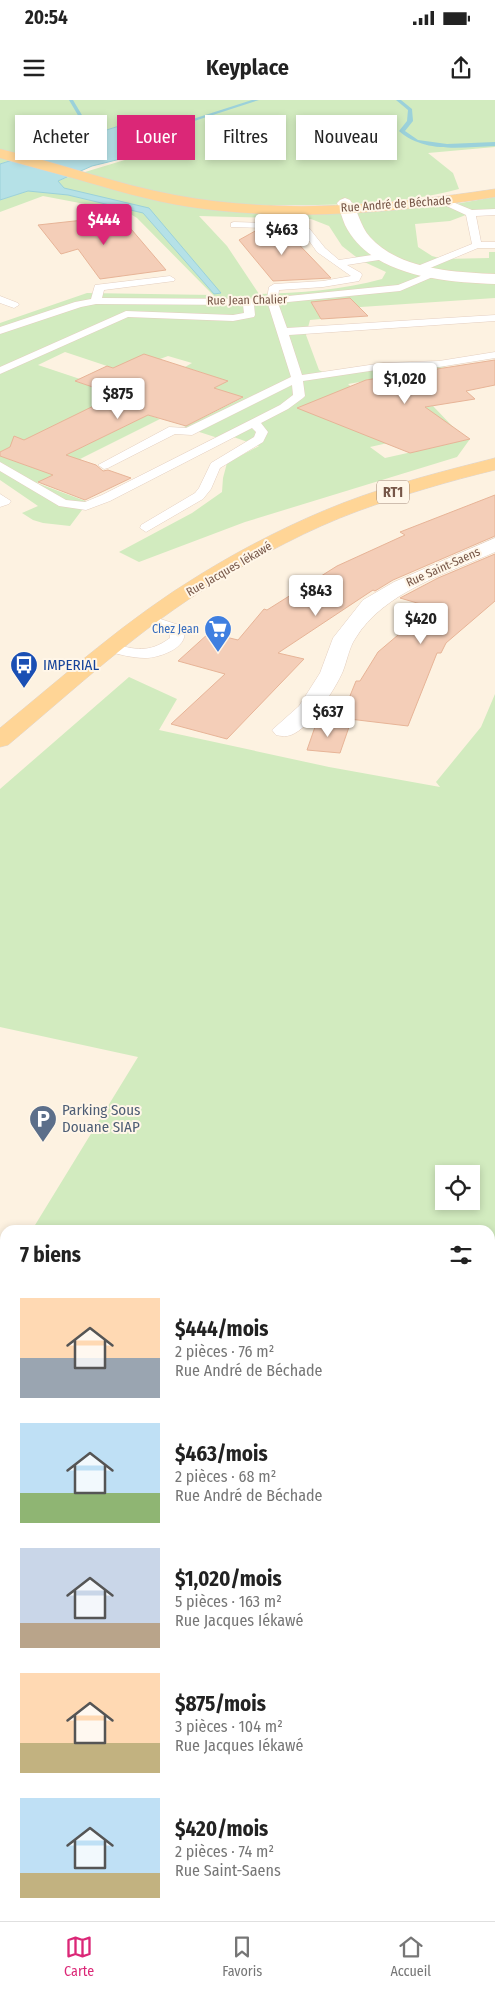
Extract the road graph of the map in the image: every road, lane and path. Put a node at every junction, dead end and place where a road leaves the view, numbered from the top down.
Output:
1 (4, 155) edge
2 (495, 184) edge
3 (495, 193) edge
4 (443, 201) junction
5 (346, 206) junction
6 (495, 212) edge
7 (471, 213) junction
8 (234, 225) dead end
9 (477, 245) junction
10 (495, 245) edge
11 (384, 256) junction
12 (337, 263) junction
13 (419, 269) junction
14 (437, 273) junction
15 (170, 279) dead end
16 (495, 279) edge
17 (0, 299) edge
18 (96, 301) junction
19 (272, 301) junction
20 (248, 302) junction
21 (0, 309) edge
22 (495, 318) edge
23 (0, 331) edge
24 (282, 332) junction
25 (495, 355) edge
26 (0, 371) edge
27 (296, 379) junction
28 (254, 422) junction
29 (104, 464) dead end
30 (495, 464) edge
31 (0, 466) edge
32 (0, 498) edge
33 (0, 504) edge
34 (146, 528) dead end
35 (495, 544) edge
36 (148, 619) junction
37 (111, 648) junction
38 (284, 730) dead end
39 (0, 740) edge

1 - 5 main road, Rue André de Béchade
2 - 5 main road, Rue André de Béchade
3 - 4 main road, Rue André de Béchade
4 - 5 main road, Rue André de Béchade
4 - 7 lane
5 - 11 street
6 - 7 lane
7 - 9 lane
8 - 12 lane
9 - 10 lane
9 - 13 lane
11 - 12 lane
11 - 13 street
12 - 19 lane
13 - 14 street
14 - 16 street, Rue Jean Chalier
14 - 19 lane, Rue Jean Chalier
15 - 18 lane
17 - 21 lane
18 - 20 lane, Rue Jean Chalier
18 - 23 lane, Rue Jean Chalier
19 - 20 lane, Rue Jean Chalier
19 - 24 lane
20 - 26 lane
22 - 24 lane
24 - 27 lane
25 - 27 lane
27 - 28 lane
27 - 29 lane
28 - 31 lane
28 - 34 lane
30 - 36 main road, Rue Jacques Iékawé / RT1
32 - 33 lane
35 - 38 street, Rue Saint-Saens
36 - 37 main road, Rue Jacques Iékawé / RT1
36 - 37 lane
37 - 39 main road, Rue Jacques Iékawé / RT1

